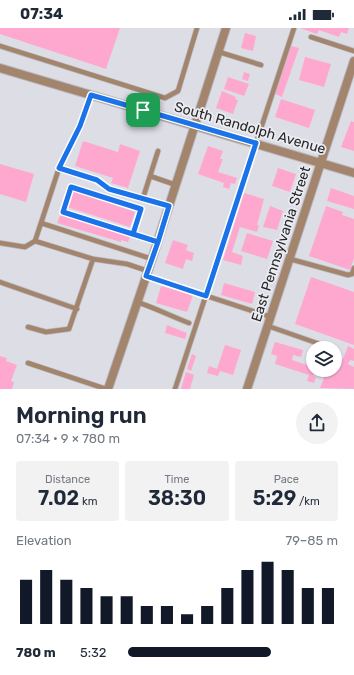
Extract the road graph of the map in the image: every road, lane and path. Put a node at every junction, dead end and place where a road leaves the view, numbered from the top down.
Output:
1 (198, 28) edge
2 (226, 28) edge
3 (294, 28) edge
4 (311, 37) dead end
5 (0, 46) edge
6 (354, 51) edge
7 (219, 52) junction
8 (354, 61) edge
9 (261, 65) dead end
10 (0, 68) edge
11 (91, 95) junction
12 (195, 126) junction
13 (256, 143) junction
14 (158, 151) dead end
15 (321, 162) junction
16 (59, 168) junction
17 (354, 172) edge
18 (150, 176) junction
19 (176, 185) junction
20 (143, 198) junction
21 (169, 206) junction
22 (41, 223) junction
23 (133, 234) junction
24 (35, 241) junction
25 (158, 242) junction
26 (0, 243) edge
27 (93, 259) junction
28 (152, 259) junction
29 (290, 259) junction
30 (354, 268) edge
31 (147, 274) junction
32 (0, 282) edge
33 (206, 296) junction
34 (138, 302) junction
35 (77, 309) junction
36 (271, 317) junction
37 (188, 323) dead end
38 (268, 326) junction
39 (28, 327) dead end
40 (311, 341) edge
41 (28, 363) dead end
42 (107, 389) edge
43 (175, 389) edge
44 (247, 389) edge

1 - 5 lane
2 - 7 street
3 - 13 lane
4 - 6 lane
7 - 9 lane
7 - 12 street
8 - 15 street, East Pennsylvania Street
10 - 11 street, South Randolph Avenue
11 - 12 street, South Randolph Avenue
11 - 16 lane
12 - 13 street, South Randolph Avenue
12 - 19 street
13 - 15 street, South Randolph Avenue
13 - 33 lane
14 - 18 lane
15 - 17 street, South Randolph Avenue
15 - 29 street, East Pennsylvania Street
16 - 20 lane
16 - 22 lane
18 - 19 lane
18 - 20 lane
19 - 21 street
20 - 21 lane
21 - 25 street
22 - 24 lane
22 - 28 lane
23 - 23 lane
23 - 25 lane
24 - 26 lane
24 - 27 lane
25 - 28 street
27 - 31 lane
27 - 35 lane
28 - 31 street
29 - 30 lane
29 - 36 street, East Pennsylvania Street
31 - 33 lane
31 - 34 street
32 - 35 lane
33 - 36 lane
33 - 43 lane
34 - 37 lane
34 - 42 street
35 - 39 lane
36 - 38 street, East Pennsylvania Street
38 - 40 lane
38 - 44 street, East Pennsylvania Street
41 - 42 lane

